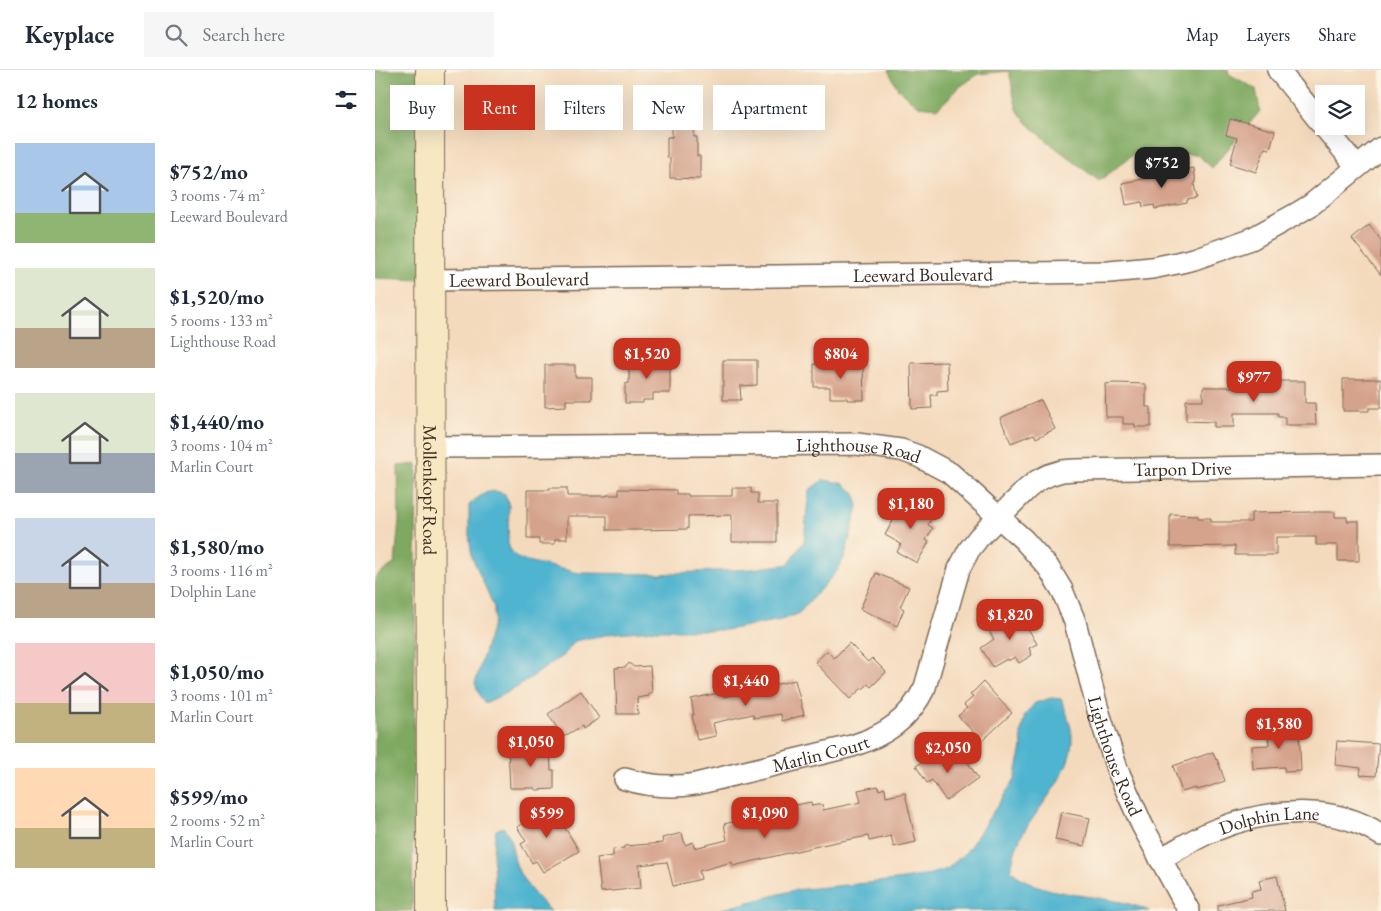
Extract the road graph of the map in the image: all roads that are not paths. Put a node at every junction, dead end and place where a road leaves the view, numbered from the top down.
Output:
1 (429, 70) edge
2 (1278, 70) edge
3 (1381, 148) edge
4 (1357, 168) junction
5 (431, 280) junction
6 (431, 447) junction
7 (1381, 465) edge
8 (999, 516) junction
9 (625, 779) dead end
10 (1381, 836) edge
11 (1160, 859) junction
12 (431, 911) edge
13 (1189, 911) edge

1 - 5 street, Mollenkopf Road
2 - 4 street
3 - 4 street, Leeward Boulevard
4 - 5 street, Leeward Boulevard
5 - 6 street, Mollenkopf Road
6 - 8 street, Lighthouse Road
6 - 12 street, Mollenkopf Road
7 - 8 street, Tarpon Drive
8 - 9 street, Marlin Court
8 - 11 street, Lighthouse Road
10 - 11 street, Dolphin Lane
11 - 13 street, Lighthouse Road

